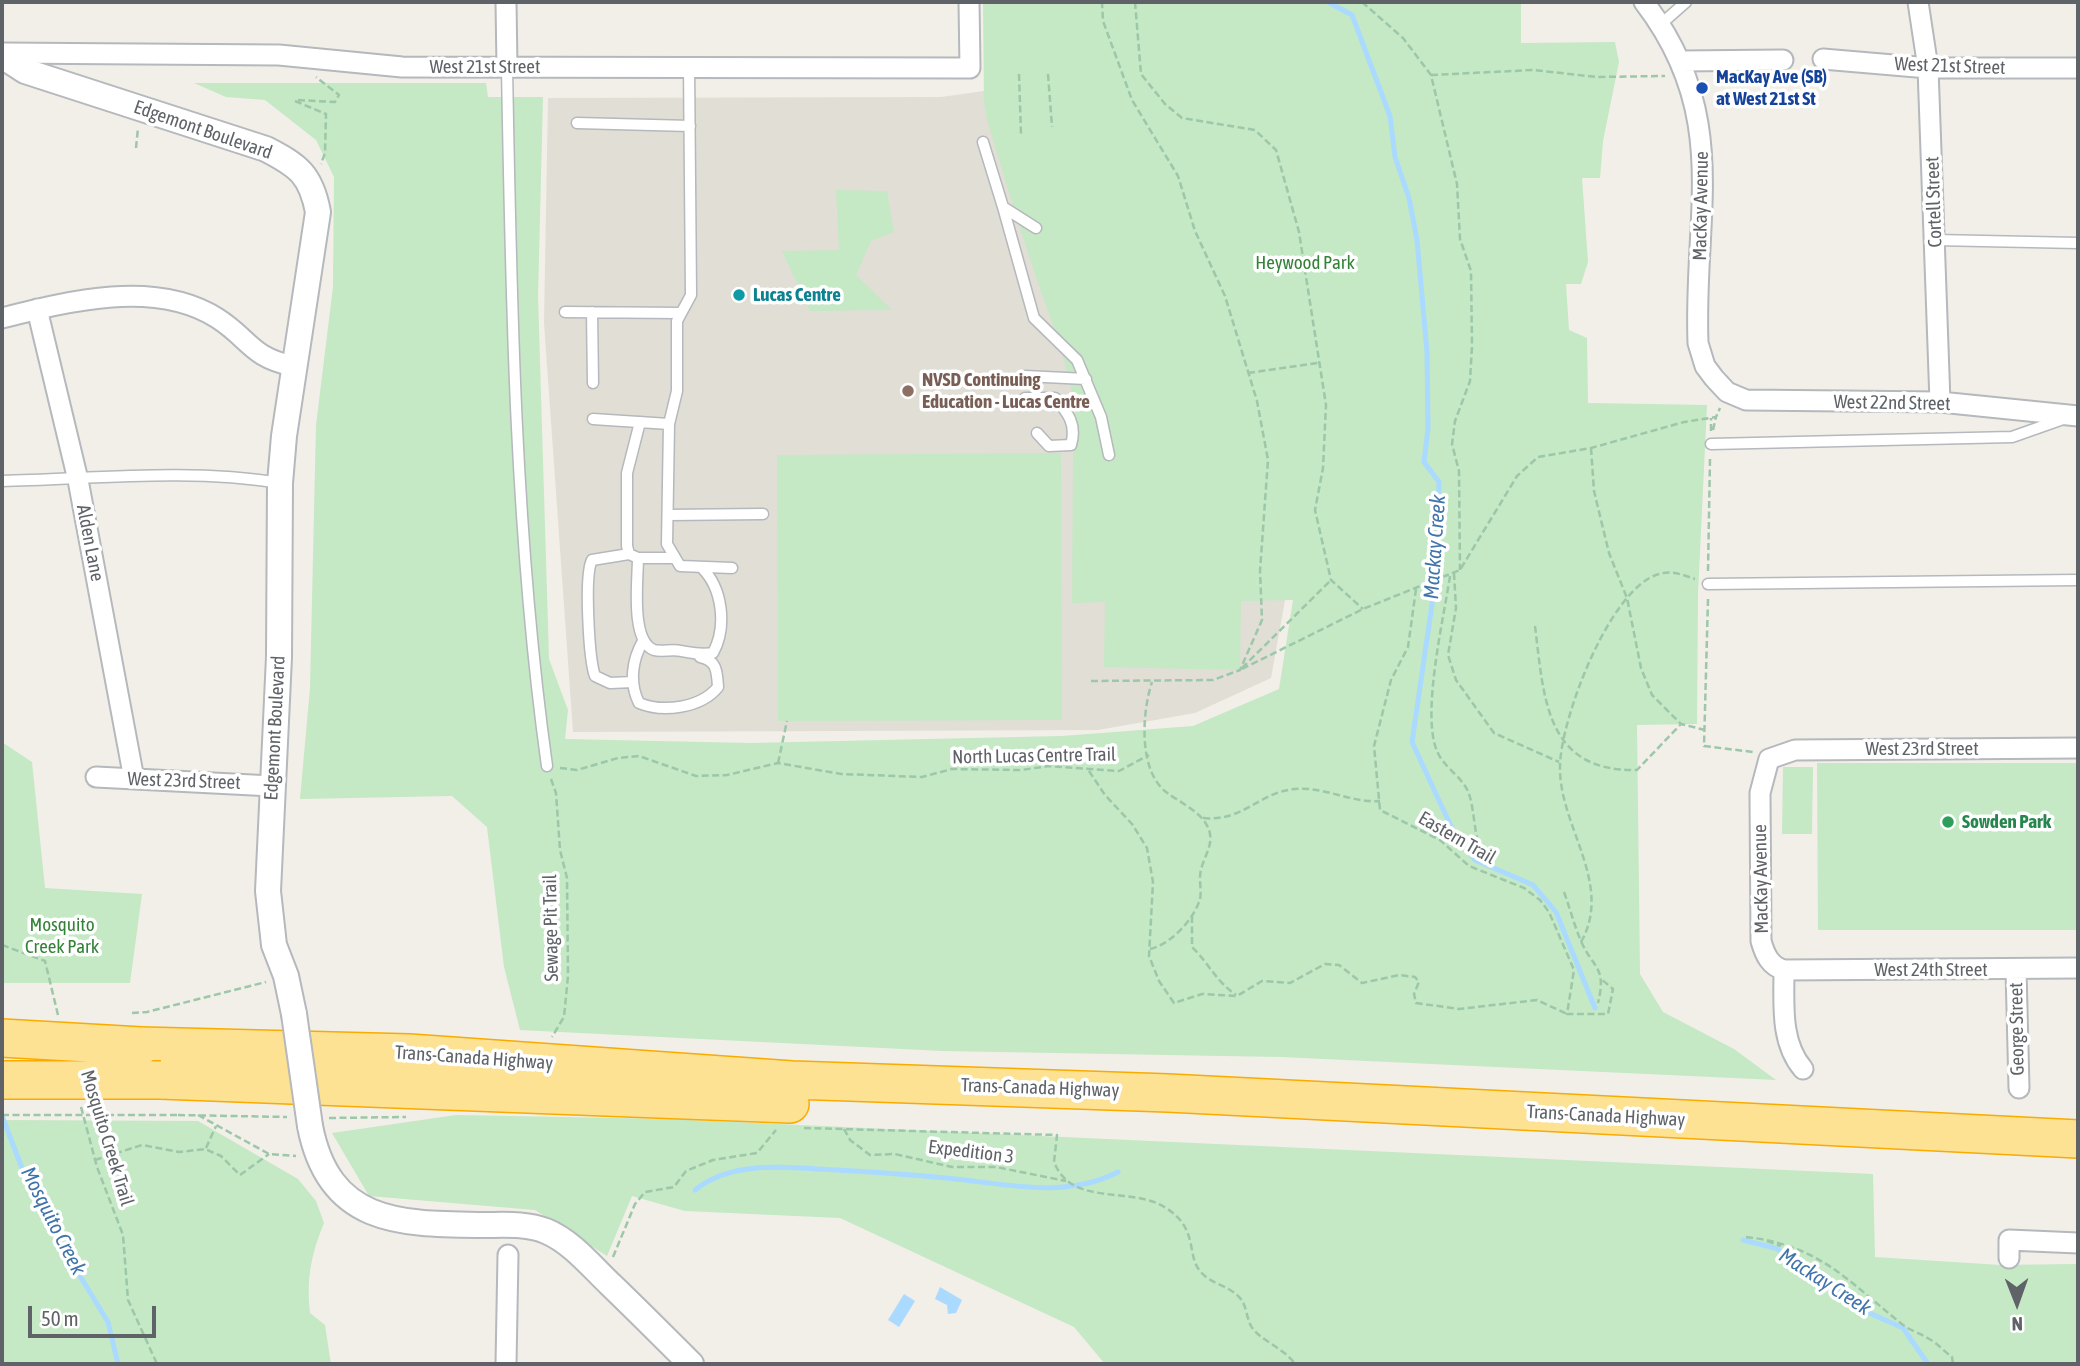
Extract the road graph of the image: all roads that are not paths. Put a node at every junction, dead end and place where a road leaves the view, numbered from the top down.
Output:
1 (506, 2) edge
2 (969, 2) edge
3 (1644, 2) edge
4 (1686, 2) edge
5 (1918, 2) edge
6 (1661, 24) junction
7 (2, 55) edge
8 (1823, 59) dead end
9 (1783, 60) dead end
10 (506, 66) junction
11 (690, 66) junction
12 (1675, 68) junction
13 (1928, 68) junction
14 (2078, 68) edge
15 (577, 123) dead end
16 (690, 126) junction
17 (982, 142) dead end
18 (1003, 207) junction
19 (1036, 228) dead end
20 (1935, 240) junction
21 (2078, 243) edge
22 (37, 309) junction
23 (565, 312) dead end
24 (592, 312) junction
25 (680, 313) junction
26 (2, 317) edge
27 (293, 366) junction
28 (1024, 376) dead end
29 (1086, 379) junction
30 (593, 383) dead end
31 (1720, 385) joint
32 (1025, 398) dead end
33 (1940, 402) junction
34 (2076, 416) edge
35 (593, 419) dead end
36 (640, 422) junction
37 (669, 424) junction
38 (1037, 433) dead end
39 (1711, 444) road end
40 (1109, 455) dead end
41 (78, 480) junction
42 (2, 481) edge
43 (279, 483) junction
44 (763, 514) dead end
45 (668, 515) junction
46 (634, 556) junction
47 (672, 558) junction
48 (701, 568) junction
49 (732, 568) dead end
50 (2078, 580) edge
51 (1708, 584) road end
52 (643, 641) junction
53 (696, 656) junction
54 (633, 682) junction
55 (2078, 748) edge
56 (1769, 759) joint
57 (547, 766) road end
58 (96, 778) dead end
59 (134, 779) junction
60 (272, 786) junction
61 (2078, 968) edge
62 (1784, 970) junction
63 (2016, 970) junction
64 (141, 1023) junction
65 (2, 1038) edge
66 (2, 1047) edge
67 (1803, 1069) dead end
68 (2, 1080) edge
69 (2018, 1088) dead end
70 (2078, 1139) edge
71 (2078, 1164) edge
72 (2078, 1243) edge
73 (508, 1255) dead end
74 (2009, 1258) dead end
75 (506, 1364) edge
76 (691, 1364) edge

1 - 10 street
2 - 11 street, West 21st Street
3 - 6 street, MacKay Avenue
4 - 6 lane
5 - 13 street, Cortell Street
6 - 12 street, MacKay Avenue
7 - 10 street, West 21st Street
7 - 27 street, Edgemont Boulevard
8 - 13 street, West 21st Street
9 - 12 street
10 - 11 street, West 21st Street
10 - 57 lane
11 - 16 lane
12 - 31 street, MacKay Avenue
13 - 14 street, West 21st Street
13 - 20 street, Cortell Street
15 - 16 lane
16 - 25 lane
17 - 18 lane
18 - 19 lane
18 - 29 lane
20 - 21 lane
20 - 33 street, Cortell Street
22 - 26 street
22 - 27 street
22 - 41 street, Alden Lane
23 - 24 lane
24 - 25 lane
24 - 30 lane
25 - 37 lane
27 - 43 street, Edgemont Boulevard
28 - 29 lane
29 - 40 lane
31 - 33 street, West 22nd Street
32 - 38 lane
33 - 34 street, West 22nd Street
34 - 39 lane
35 - 36 lane
36 - 37 lane
36 - 46 lane
37 - 45 lane
41 - 42 lane
41 - 43 lane
41 - 59 street, Alden Lane
43 - 60 street, Edgemont Boulevard
44 - 45 lane
45 - 47 lane
46 - 47 lane
46 - 52 lane
46 - 54 lane
47 - 48 lane
48 - 49 lane
48 - 53 lane
50 - 51 lane
52 - 53 lane
52 - 54 lane
53 - 54 lane
55 - 56 street, West 23rd Street
56 - 62 street, MacKay Avenue
58 - 59 street, West 23rd Street
59 - 60 street, West 23rd Street
60 - 76 street, Edgemont Boulevard, bridge
61 - 63 street, West 24th Street
62 - 63 street, West 24th Street
62 - 67 street
63 - 69 street, George Street
64 - 65 highway, bridge
64 - 66 highway, Trans-Canada Highway, bridge
64 - 70 highway, Trans-Canada Highway
68 - 71 highway, Trans-Canada Highway, bridge
72 - 74 street
73 - 75 street

